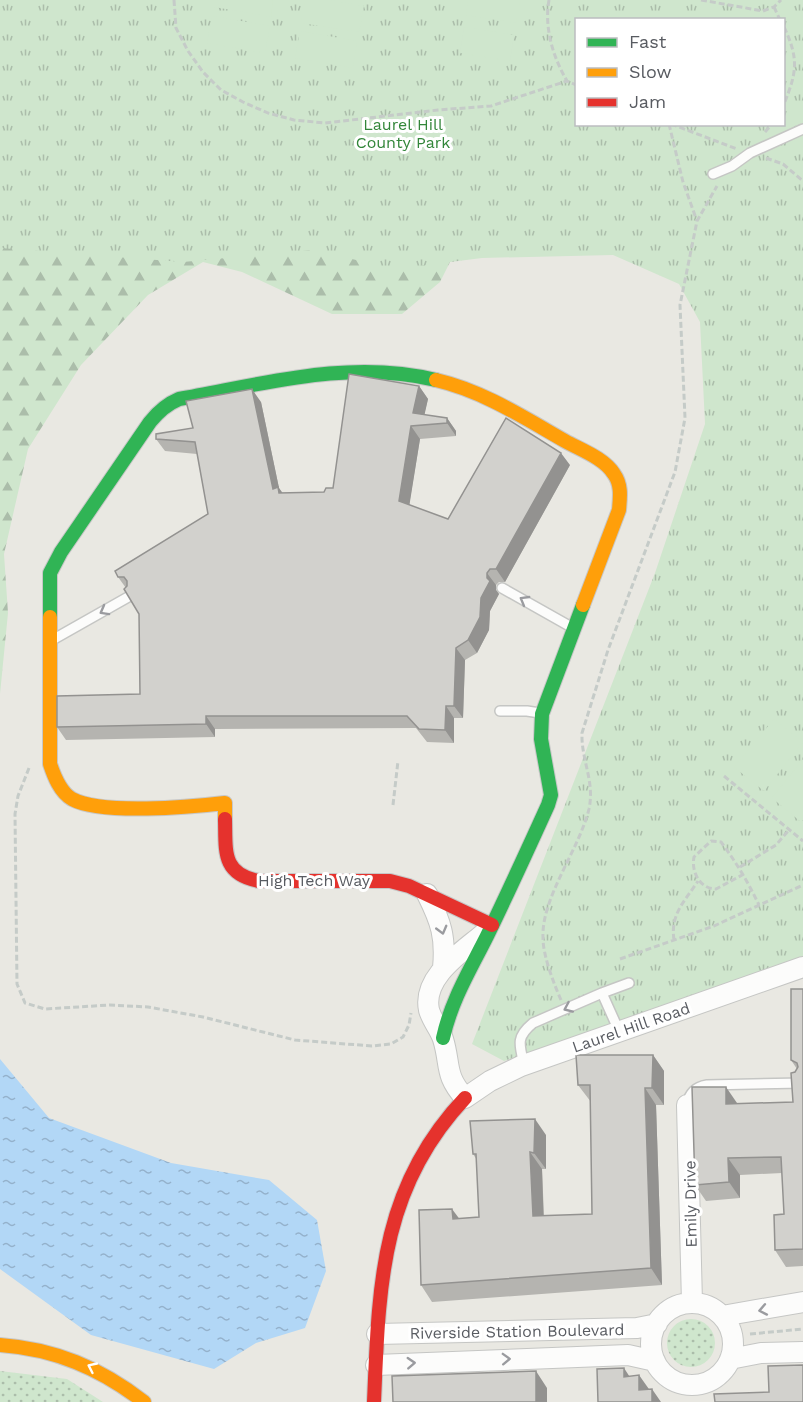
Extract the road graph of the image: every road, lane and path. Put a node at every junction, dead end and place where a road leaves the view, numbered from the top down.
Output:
1 (174, 0) edge
2 (549, 0) edge
3 (700, 0) edge
4 (781, 0) edge
5 (774, 7) junction
6 (779, 18) edge
7 (785, 31) edge
8 (567, 81) junction
9 (575, 85) edge
10 (785, 99) edge
11 (669, 126) edge
12 (803, 129) edge
13 (713, 174) dead end
14 (502, 588) dead end
15 (130, 596) edge
16 (574, 629) junction
17 (49, 642) junction
18 (500, 711) dead end
19 (542, 714) junction
20 (30, 760) dead end
21 (398, 761) dead end
22 (723, 776) dead end
23 (393, 805) dead end
24 (194, 807) junction
25 (225, 829) junction
26 (789, 830) junction
27 (803, 841) edge
28 (740, 867) junction
29 (744, 874) junction
30 (698, 880) junction
31 (803, 885) edge
32 (427, 894) junction
33 (759, 905) junction
34 (492, 925) junction
35 (674, 940) junction
36 (620, 959) dead end
37 (803, 967) edge
38 (443, 969) junction
39 (629, 983) dead end
40 (602, 993) junction
41 (565, 1009) junction
42 (411, 1010) dead end
43 (619, 1031) junction
44 (443, 1038) junction
45 (525, 1064) junction
46 (803, 1083) edge
47 (465, 1098) junction
48 (687, 1104) joint
49 (803, 1302) edge
50 (692, 1303) junction
51 (722, 1316) junction
52 (657, 1324) junction
53 (749, 1328) dead end
54 (803, 1329) edge
55 (377, 1334) junction
56 (750, 1334) junction
57 (752, 1340) dead end
58 (0, 1344) edge
59 (803, 1352) edge
60 (730, 1359) junction
61 (655, 1361) junction
62 (376, 1365) junction
63 (694, 1394) edge
64 (142, 1400) edge
65 (374, 1402) edge

1 - 8 path
2 - 8 path
3 - 5 path
4 - 5 path
5 - 6 path
7 - 10 path
8 - 9 path
11 - 41 path
12 - 13 lane
16 -> 14 lane
15 -> 17 lane
16 - 17 main road
16 - 19 main road
17 - 24 main road
18 - 19 lane
19 - 34 main road
20 - 42 path
21 - 23 path
22 - 26 path
24 - 25 street
24 - 25 main road, High Tech Way
25 - 32 main road, High Tech Way
26 - 27 path
26 - 28 path
28 - 29 path
28 - 30 path
29 - 30 path
29 - 33 path
30 - 35 path
31 - 33 path
32 - 34 main road, High Tech Way
32 -> 38 street
33 - 35 path
34 - 38 street
34 - 44 main road
35 - 36 path
37 - 43 street, Laurel Hill Road
38 - 44 street
39 - 40 lane
40 -> 41 lane
40 - 43 lane
41 - 45 lane
43 - 45 street, Laurel Hill Road
44 - 47 street
45 - 47 street, Laurel Hill Road
46 - 48 lane
47 - 55 main road
48 - 50 street, Emily Drive
49 -> 51 street
50 - 51 street
50 - 52 street
51 - 60 street
52 - 55 street, Riverside Station Boulevard
52 - 61 street
53 - 56 path
54 - 56 path
55 - 62 main road
56 - 57 path
64 -> 58 main road
59 - 60 street
60 - 63 street
62 -> 61 street, Riverside Station Boulevard
61 - 63 street
62 - 65 main road

